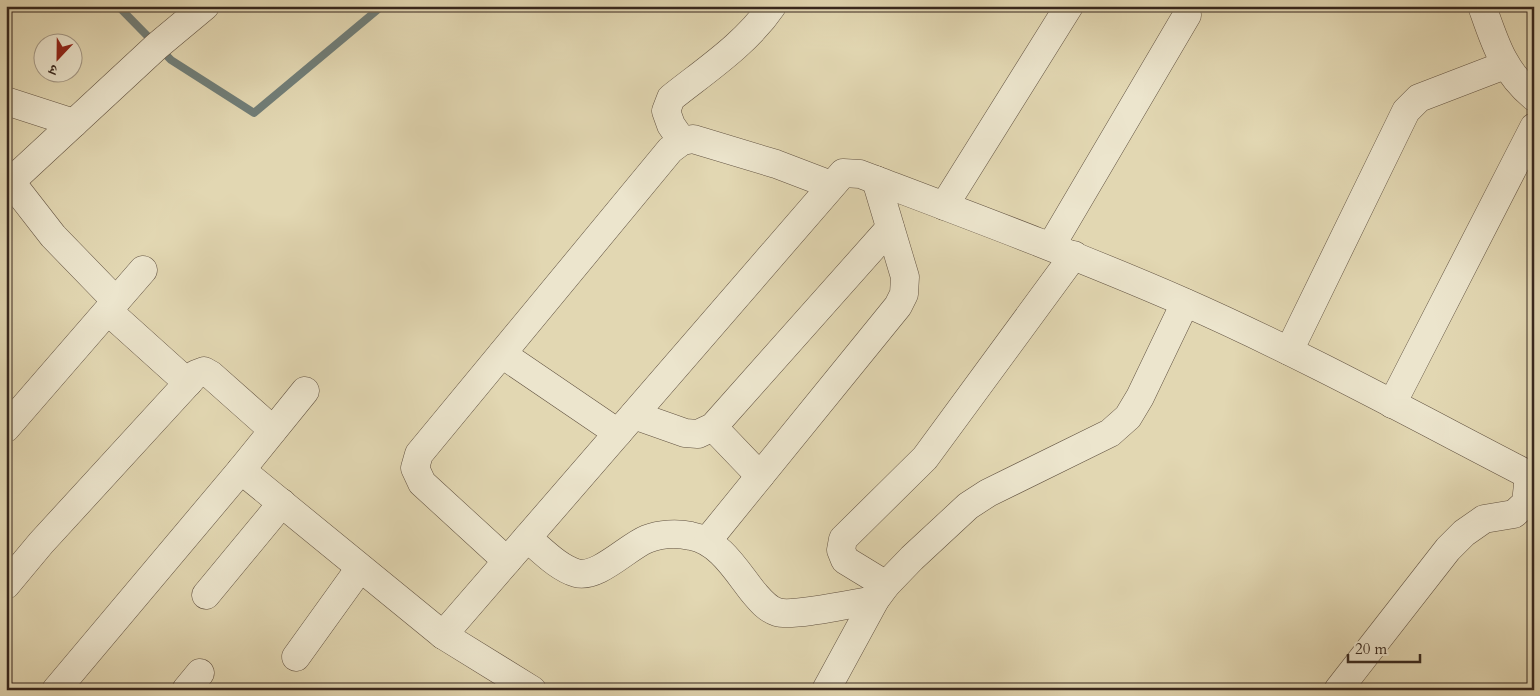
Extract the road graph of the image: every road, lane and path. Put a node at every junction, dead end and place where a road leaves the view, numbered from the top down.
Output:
1 (205, 6) edge
2 (772, 6) edge
3 (1069, 6) edge
4 (1482, 6) edge
5 (1186, 15) dead end
6 (1505, 65) junction
7 (1534, 97) edge
8 (6, 100) edge
9 (74, 123) junction
10 (1534, 128) edge
11 (682, 141) junction
12 (876, 180) junction
13 (9, 184) edge
14 (831, 186) junction
15 (944, 206) junction
16 (890, 228) junction
17 (1062, 251) junction
18 (143, 270) dead end
19 (1185, 303) junction
20 (112, 306) junction
21 (1289, 351) junction
22 (502, 354) junction
23 (188, 383) junction
24 (304, 390) dead end
25 (1392, 404) junction
26 (11, 414) edge
27 (626, 424) junction
28 (713, 428) junction
29 (273, 430) junction
30 (241, 470) junction
31 (1531, 475) edge
32 (760, 476) junction
33 (282, 503) junction
34 (527, 538) junction
35 (708, 540) junction
36 (507, 560) junction
37 (360, 568) junction
38 (6, 585) edge
39 (881, 593) junction
40 (206, 595) dead end
41 (443, 635) junction
42 (296, 657) dead end
43 (56, 690) edge
44 (532, 690) edge
45 (826, 690) edge
46 (1338, 690) edge

1 - 9 street
2 - 11 street
3 - 15 street
4 - 6 street
5 - 17 street
6 - 7 street
6 - 21 street
8 - 9 street
9 - 13 street
10 - 25 street
11 - 14 street
11 - 22 street
12 - 14 street
12 - 15 street
12 - 16 street
13 - 20 street
14 - 27 street
15 - 17 street
16 - 28 street
16 - 32 street
17 - 19 street
17 - 39 street
18 - 20 street
19 - 21 street
19 - 39 street
20 - 23 street
20 - 26 street
21 - 25 street
22 - 27 street
22 - 36 street
23 - 29 street
23 - 38 street
24 - 29 street
25 - 31 street
27 - 28 street
27 - 34 street
28 - 32 street
29 - 30 street
30 - 33 street
30 - 43 street
31 - 46 street
32 - 35 street
33 - 37 street
33 - 40 street
34 - 35 street
34 - 36 street
35 - 39 street
36 - 41 street
37 - 41 street
37 - 42 street
39 - 45 street
41 - 44 street

